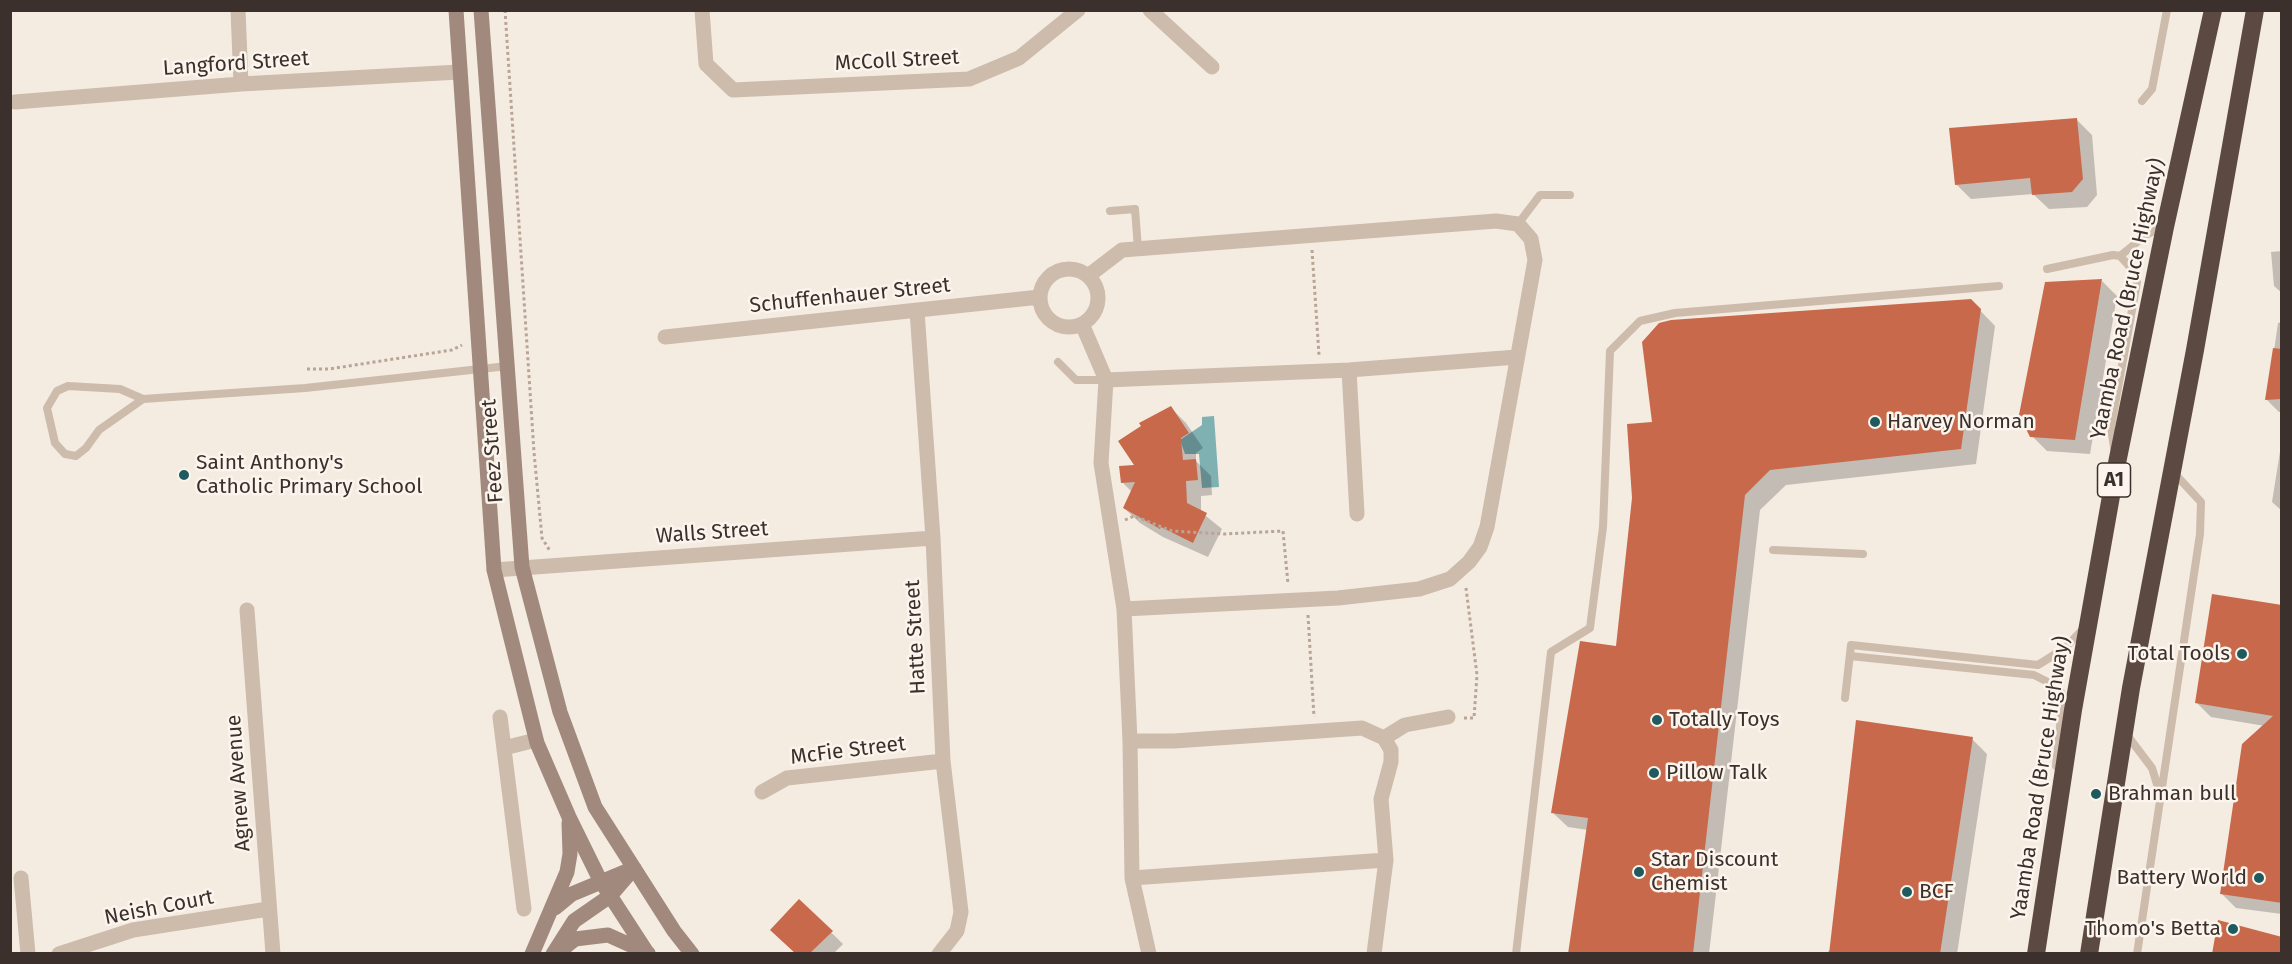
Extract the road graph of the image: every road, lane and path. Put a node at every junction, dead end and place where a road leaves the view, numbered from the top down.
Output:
1 (238, 10) edge
2 (456, 10) edge
3 (480, 10) edge
4 (505, 10) edge
5 (702, 10) edge
6 (1078, 10) edge
7 (1150, 10) edge
8 (2167, 10) edge
9 (2213, 10) edge
10 (2255, 10) edge
11 (1212, 67) dead end
12 (459, 72) junction
13 (241, 84) junction
14 (2142, 101) dead end
15 (15, 102) dead end
16 (1570, 195) dead end
17 (1110, 211) dead end
18 (1518, 224) junction
19 (2165, 226) junction
20 (1311, 236) junction
21 (1138, 249) junction
22 (2120, 256) junction
23 (2048, 269) dead end
24 (1088, 276) junction
25 (1999, 286) dead end
26 (1040, 297) junction
27 (917, 311) junction
28 (1082, 324) junction
29 (665, 337) dead end
30 (463, 344) dead end
31 (1517, 357) junction
32 (1058, 362) dead end
33 (508, 366) junction
34 (482, 368) junction
35 (307, 369) dead end
36 (1349, 370) junction
37 (1320, 371) junction
38 (1106, 380) junction
39 (143, 399) junction
40 (2116, 468) junction
41 (2171, 470) junction
42 (1357, 514) dead end
43 (1111, 525) junction
44 (933, 538) junction
45 (1773, 550) dead end
46 (551, 552) dead end
47 (1863, 554) dead end
48 (522, 567) junction
49 (494, 570) junction
50 (1460, 571) junction
51 (1307, 600) junction
52 (1289, 601) junction
53 (1124, 609) junction
54 (247, 610) dead end
55 (2088, 623) junction
56 (1850, 656) junction
57 (1845, 698) dead end
58 (500, 717) dead end
59 (1448, 717) joint
60 (1315, 730) junction
61 (2124, 731) junction
62 (1384, 738) junction
63 (536, 740) junction
64 (1130, 741) junction
65 (504, 748) junction
66 (943, 761) junction
67 (762, 792) dead end
68 (2161, 797) junction
69 (569, 818) junction
70 (1386, 860) junction
71 (634, 868) junction
72 (21, 878) dead end
73 (1132, 878) junction
74 (600, 880) junction
75 (610, 896) junction
76 (2043, 902) junction
77 (268, 909) junction
78 (524, 909) dead end
79 (548, 913) junction
80 (648, 953) edge
81 (28, 954) edge
82 (59, 954) edge
83 (273, 954) edge
84 (532, 954) edge
85 (555, 954) edge
86 (692, 954) edge
87 (939, 954) edge
88 (1149, 954) edge
89 (1374, 954) edge
90 (1516, 954) edge
91 (2036, 954) edge
92 (2089, 954) edge
93 (2137, 954) edge

1 - 13 street
2 - 12 main road, Feez Street
3 - 33 main road, Feez Street
4 - 46 path
5 - 6 street, McColl Street
7 - 11 street
8 - 14 lane
9 - 19 highway, Yaamba Road (Bruce Highway) / A1
10 - 41 highway
12 - 13 street, Langford Street
12 - 34 main road, Feez Street
13 - 15 street, Langford Street
16 - 18 lane
17 - 21 lane
18 - 20 street
18 - 31 street
19 - 22 lane
19 - 40 highway, Yaamba Road (Bruce Highway) / A1
20 - 21 street
20 - 37 path
21 - 24 street
22 - 23 lane
22 - 40 lane
24 - 26 street
24 - 28 street
25 - 90 lane
26 - 27 street, Schuffenhauer Street
26 - 28 street
27 - 29 street, Schuffenhauer Street
27 - 44 street, Hatte Street
28 - 38 street
30 - 35 path
31 - 36 street
31 - 50 street
32 - 38 lane
33 - 34 lane
33 - 48 main road, Feez Street
34 - 39 lane
34 - 49 main road, Feez Street
36 - 37 street
36 - 42 street
37 - 38 street
38 - 43 street
39 - 39 lane
40 - 55 highway, Yaamba Road (Bruce Highway) / A1
41 - 61 highway
41 - 68 lane
43 - 52 path
43 - 53 street
44 - 48 street, Walls Street
44 - 66 street, Hatte Street
45 - 47 lane
48 - 49 street, Walls Street
48 - 71 main road, Feez Street
49 - 63 main road, Feez Street
50 - 51 street
50 - 59 path
51 - 52 street
51 - 60 path
52 - 53 street
53 - 64 street
54 - 77 street, Agnew Avenue
55 - 56 lane
55 - 76 highway, Yaamba Road (Bruce Highway) / A1
56 - 57 lane
56 - 76 lane
58 - 65 street
59 - 62 street
60 - 62 street
60 - 64 street
61 - 68 lane
61 - 92 highway
62 - 70 street
63 - 65 street
63 - 69 main road, Feez Street
64 - 73 street
65 - 78 street
66 - 67 street, McFie Street
66 - 87 street, Hatte Street
68 - 93 lane
69 - 74 main road, Feez Street
69 - 79 main road
70 - 73 street
70 - 89 street
71 - 74 main road
71 - 75 main road
71 - 86 main road, Feez Street
72 - 81 street
73 - 88 street
74 - 75 main road, Feez Street
74 - 79 main road
75 - 80 main road, Feez Street
75 - 85 main road
76 - 91 highway, Yaamba Road (Bruce Highway) / A1
77 - 82 street, Neish Court
77 - 83 street, Agnew Avenue
79 - 84 main road
80 - 85 main road

